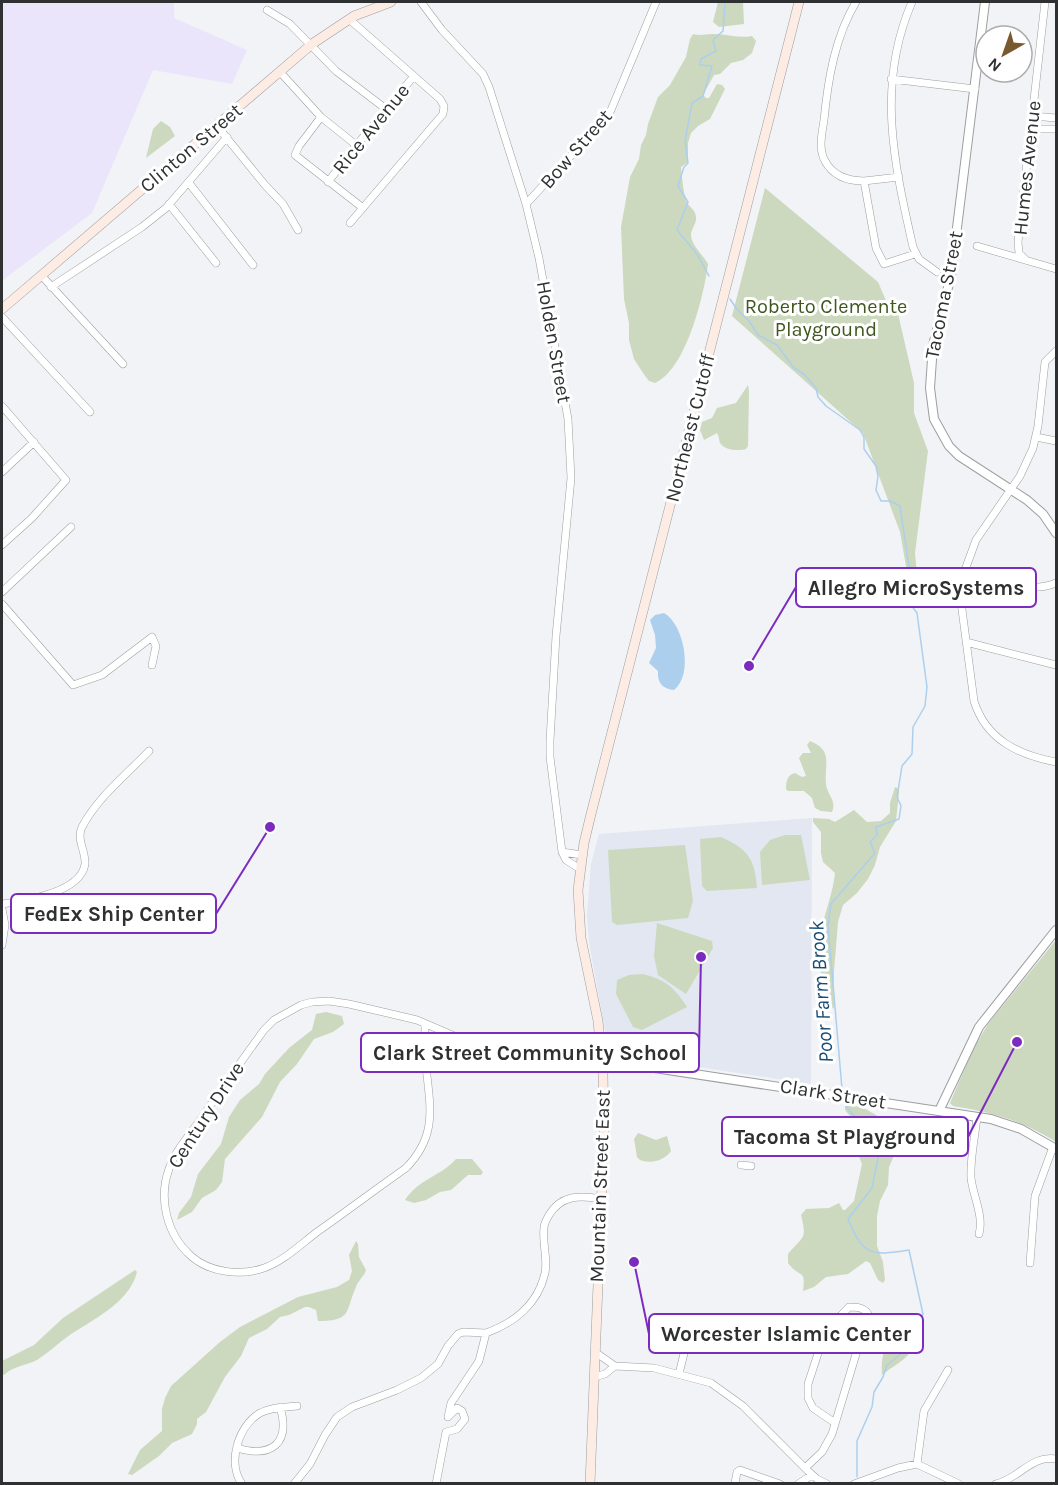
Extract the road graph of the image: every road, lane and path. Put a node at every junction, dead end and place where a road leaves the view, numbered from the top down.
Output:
1 (391, 2) edge
2 (421, 2) edge
3 (650, 2) edge
4 (656, 2) edge
5 (799, 2) edge
6 (856, 2) edge
7 (912, 2) edge
8 (985, 2) edge
9 (1045, 2) edge
10 (267, 10) dead end
11 (349, 19) junction
12 (646, 23) junction
13 (310, 45) junction
14 (280, 72) junction
15 (414, 76) junction
16 (891, 79) junction
17 (975, 89) junction
18 (386, 109) junction
19 (1032, 116) junction
20 (321, 117) junction
21 (1056, 118) edge
22 (217, 126) junction
23 (1031, 129) junction
24 (1056, 129) edge
25 (227, 137) junction
26 (356, 145) junction
27 (899, 177) junction
28 (864, 181) junction
29 (328, 182) junction
30 (189, 183) junction
31 (169, 204) junction
32 (526, 204) junction
33 (363, 208) junction
34 (350, 223) dead end
35 (297, 230) dead end
36 (977, 246) dead end
37 (915, 254) junction
38 (1026, 260) junction
39 (216, 263) dead end
40 (254, 265) dead end
41 (1056, 269) edge
42 (937, 272) dead end
43 (41, 275) junction
44 (51, 287) junction
45 (2, 309) edge
46 (2, 317) edge
47 (1056, 351) edge
48 (123, 364) dead end
49 (2, 406) edge
50 (90, 412) dead end
51 (1036, 437) junction
52 (1056, 441) edge
53 (34, 442) junction
54 (2, 472) edge
55 (1010, 488) junction
56 (70, 527) dead end
57 (1056, 533) edge
58 (2, 545) edge
59 (965, 570) junction
60 (1056, 583) edge
61 (2, 592) edge
62 (2, 604) edge
63 (966, 642) junction
64 (152, 665) dead end
65 (1056, 665) edge
66 (149, 751) dead end
67 (1056, 762) edge
68 (562, 852) junction
69 (582, 855) junction
70 (580, 869) junction
71 (2, 904) edge
72 (2, 909) edge
73 (1056, 930) edge
74 (2, 945) edge
75 (425, 1024) junction
76 (602, 1060) junction
77 (939, 1111) junction
78 (977, 1117) junction
79 (1055, 1148) edge
80 (741, 1164) dead end
81 (751, 1166) dead end
82 (601, 1199) junction
83 (979, 1234) dead end
84 (1030, 1263) dead end
85 (486, 1333) junction
86 (688, 1333) dead end
87 (595, 1352) junction
88 (615, 1366) junction
89 (948, 1370) dead end
90 (679, 1374) junction
91 (594, 1377) junction
92 (297, 1406) dead end
93 (280, 1407) junction
94 (447, 1416) junction
95 (835, 1423) junction
96 (446, 1432) junction
97 (237, 1448) junction
98 (1056, 1459) edge
99 (921, 1465) junction
100 (805, 1468) junction
101 (812, 1475) junction
102 (735, 1483) edge
103 (242, 1484) edge
104 (294, 1484) edge
105 (436, 1484) edge
106 (590, 1484) edge
107 (780, 1484) edge
108 (798, 1484) edge
109 (827, 1484) edge
110 (854, 1484) edge
111 (959, 1484) edge
112 (996, 1484) edge

1 - 11 main road, Clinton Street
2 - 32 street, Holden Street
3 - 12 street, Bow Street
4 - 12 street, Bow Street
5 - 69 main road, Northeast Cutoff
6 - 28 street
7 - 16 street
8 - 17 street, Tacoma Street
9 - 19 street, Humes Avenue
10 - 13 street
11 - 13 main road, Clinton Street
11 - 15 street
12 - 32 street, Bow Street
13 - 14 main road, Clinton Street
13 - 18 street
14 - 20 street
14 - 22 main road, Clinton Street
15 - 18 street, Rice Avenue
15 - 33 street
16 - 17 street
16 - 27 street
17 - 55 street, Tacoma Street
18 - 26 street, Rice Avenue
19 - 21 street
19 - 23 street, Humes Avenue
20 - 26 street
20 - 29 street
22 - 25 street
22 - 43 main road, Clinton Street
23 - 24 street
23 - 38 street, Humes Avenue
25 - 30 street, Clinton Street
25 - 35 street
26 - 29 street, Rice Avenue
27 - 28 street
27 - 37 street
28 - 37 street
29 - 33 street
30 - 31 street, Clinton Street
30 - 40 street
31 - 39 street
31 - 44 street, Clinton Street
32 - 68 street, Holden Street
33 - 34 street
36 - 38 street
37 - 42 street
38 - 41 street
43 - 44 street
43 - 45 main road, Clinton Street
44 - 48 street
46 - 50 street
47 - 51 street
49 - 53 street
51 - 52 street
51 - 55 street
53 - 54 street
53 - 58 street
55 - 57 street, Tacoma Street
55 - 59 street
56 - 61 street
59 - 60 street
59 - 63 street
62 - 64 street
63 - 65 street
63 - 67 street
66 - 71 street
68 - 69 street
68 - 70 street
69 - 70 main road, Mountain Street East
70 - 76 main road, Mountain Street East
72 - 74 street
73 - 77 street
75 - 75 street, Century Drive
75 - 76 street, Century Drive
76 - 77 street, Clark Street
76 - 82 main road, Mountain Street East
77 - 78 street, Clark Street
78 - 79 street, Clark Street
78 - 83 street
79 - 84 street
80 - 81 street
82 - 85 street
82 - 87 main road, Mountain Street East
85 - 94 street
85 - 104 street
86 - 90 street
87 - 88 street
87 - 91 main road, Mountain Street East
88 - 90 street
88 - 91 street
89 - 99 street
90 - 100 street
91 - 106 main road, Mountain Street East
92 - 93 street
93 - 97 street
93 - 97 street
94 - 96 street
94 - 96 street
95 - 95 street
95 - 100 street
96 - 105 street
97 - 103 street
98 - 112 street
99 - 110 street
99 - 111 street
100 - 101 street
101 - 108 street
101 - 109 street
102 - 107 street

